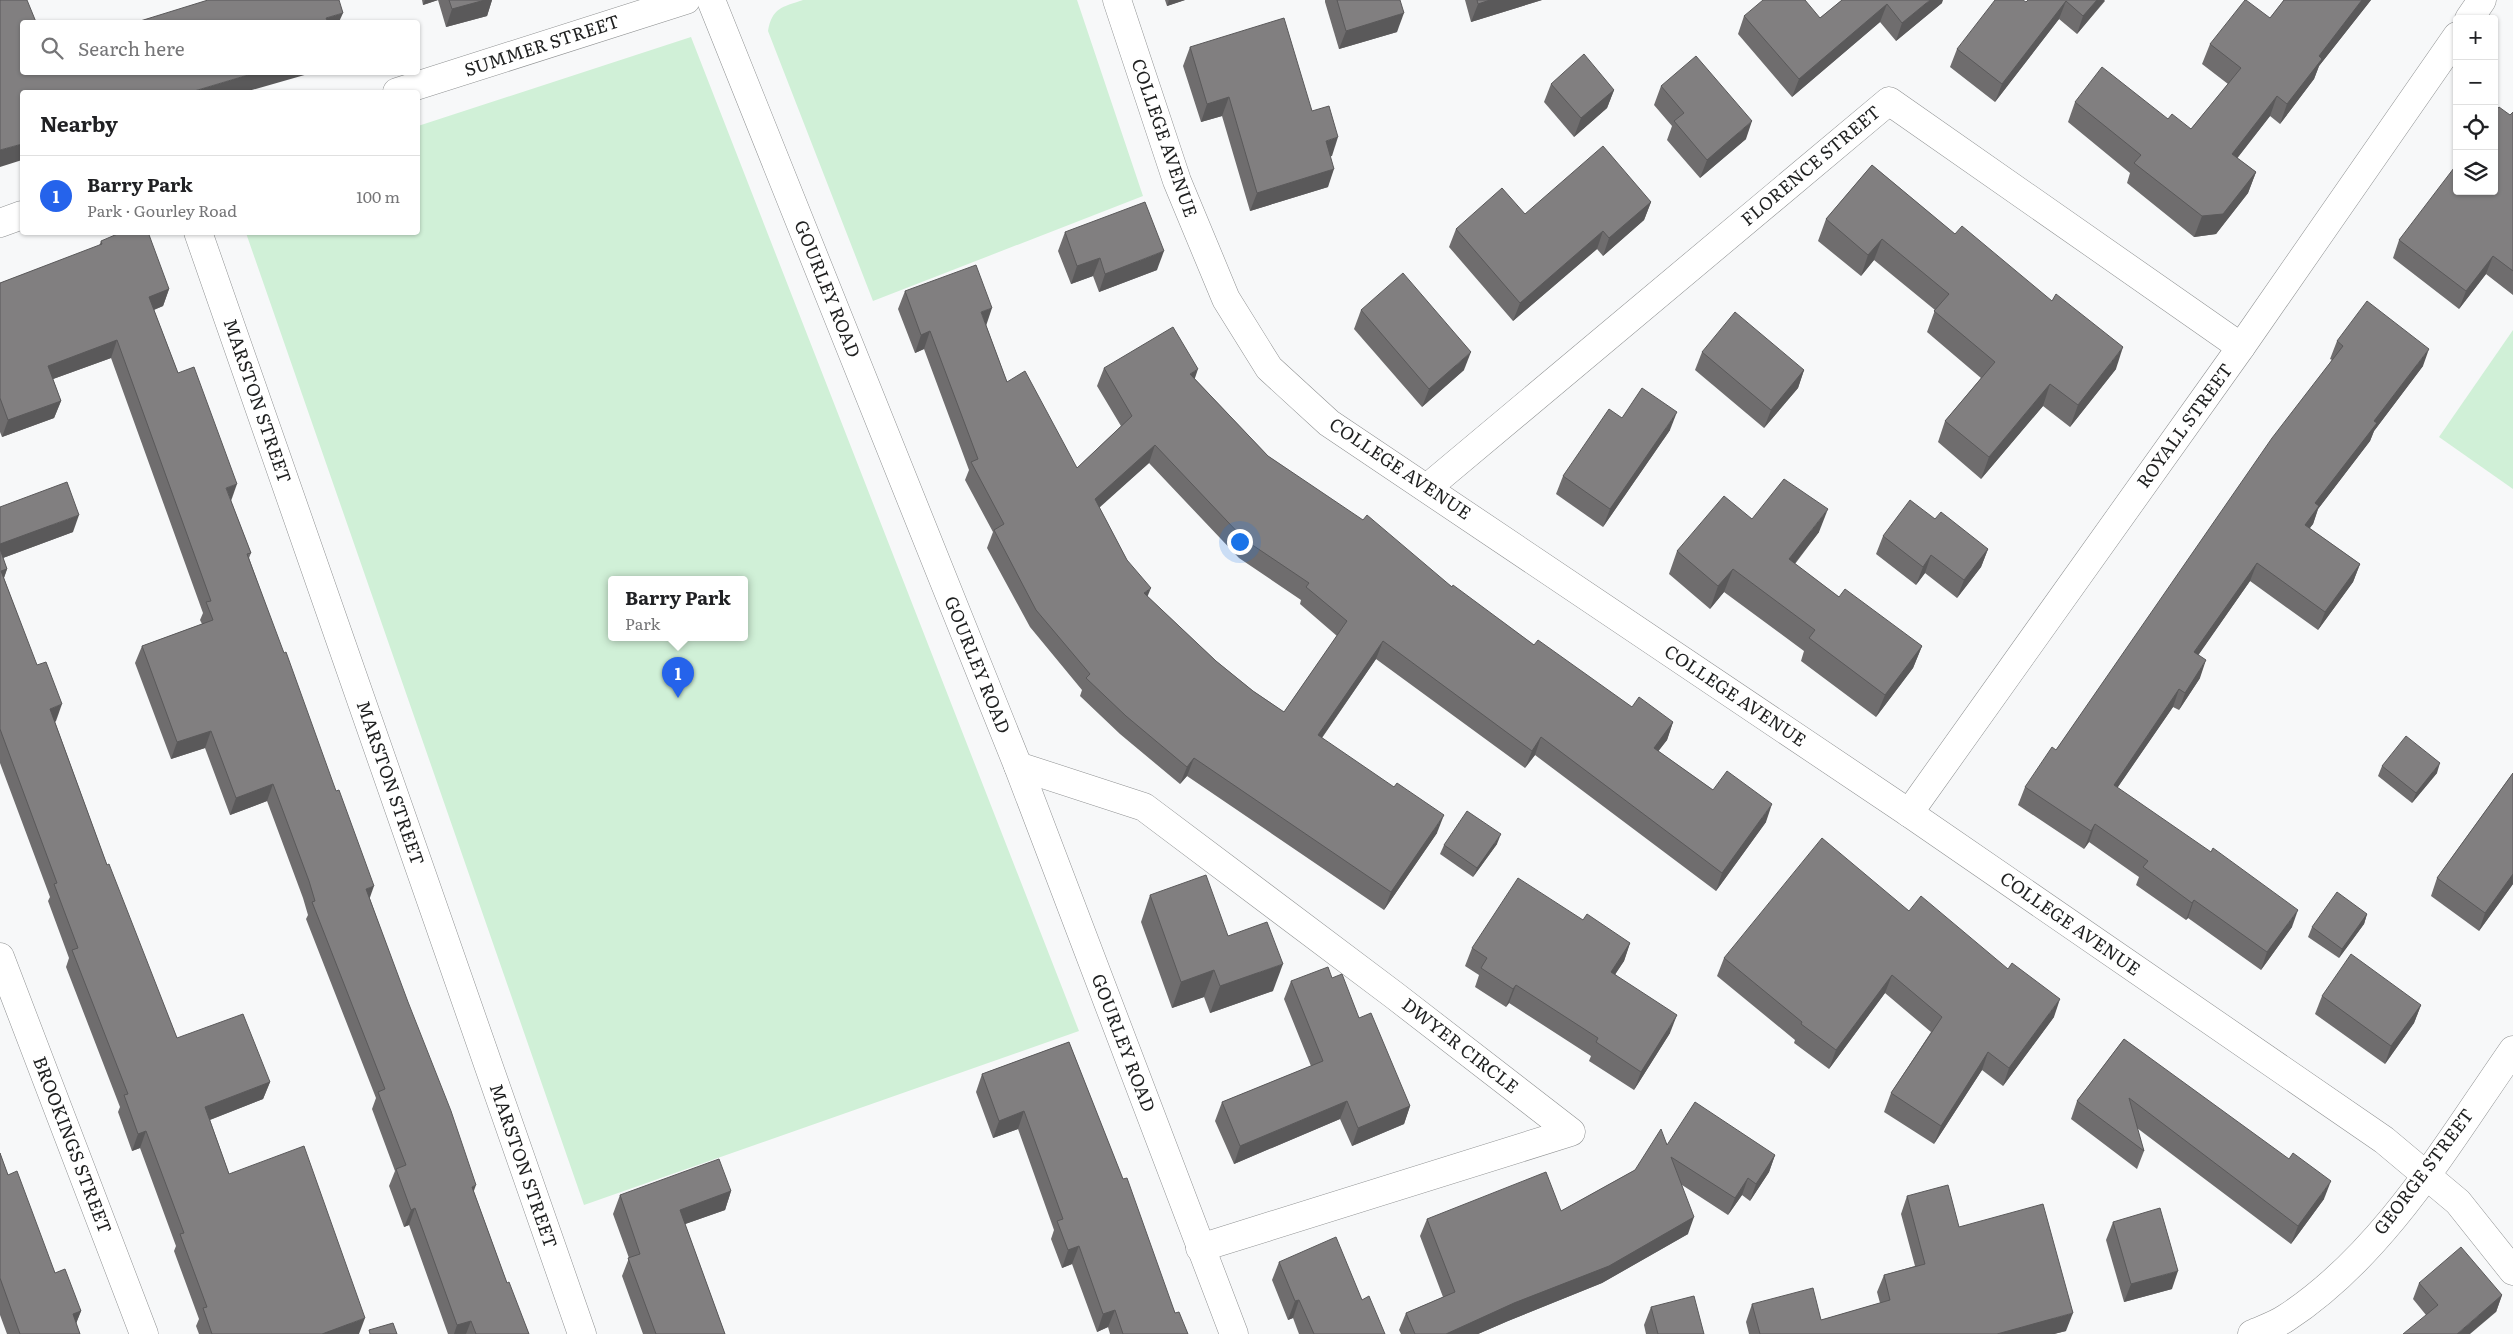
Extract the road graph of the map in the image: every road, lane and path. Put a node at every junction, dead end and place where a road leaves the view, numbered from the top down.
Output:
1 (686, 0) edge
2 (711, 0) edge
3 (1117, 0) edge
4 (2482, 0) edge
5 (2471, 15) edge
6 (2453, 42) edge
7 (404, 90) edge
8 (20, 216) edge
9 (0, 223) edge
10 (199, 235) edge
11 (2241, 347) junction
12 (1427, 488) junction
13 (1018, 766) junction
14 (1909, 813) junction
15 (0, 957) edge
16 (2513, 1050) edge
17 (2424, 1176) junction
18 (1200, 1248) junction
19 (2513, 1271) edge
20 (144, 1334) edge
21 (582, 1334) edge
22 (1234, 1334) edge
23 (2252, 1334) edge

1 - 7 street, SUMMER STREET
2 - 13 street, GOURLEY ROAD
3 - 12 street, COLLEGE AVENUE
4 - 5 street
6 - 11 street, ROYALL STREET
8 - 9 street
10 - 21 street, MARSTON STREET
11 - 12 street, FLORENCE STREET
11 - 14 street, ROYALL STREET
12 - 14 street, COLLEGE AVENUE
13 - 18 street, GOURLEY ROAD
13 - 18 street, DWYER CIRCLE
14 - 17 street, COLLEGE AVENUE
15 - 20 street, BROOKINGS STREET
16 - 17 street, GEORGE STREET
17 - 19 street, COLLEGE AVENUE
17 - 23 street, GEORGE STREET
18 - 22 street, GOURLEY ROAD

